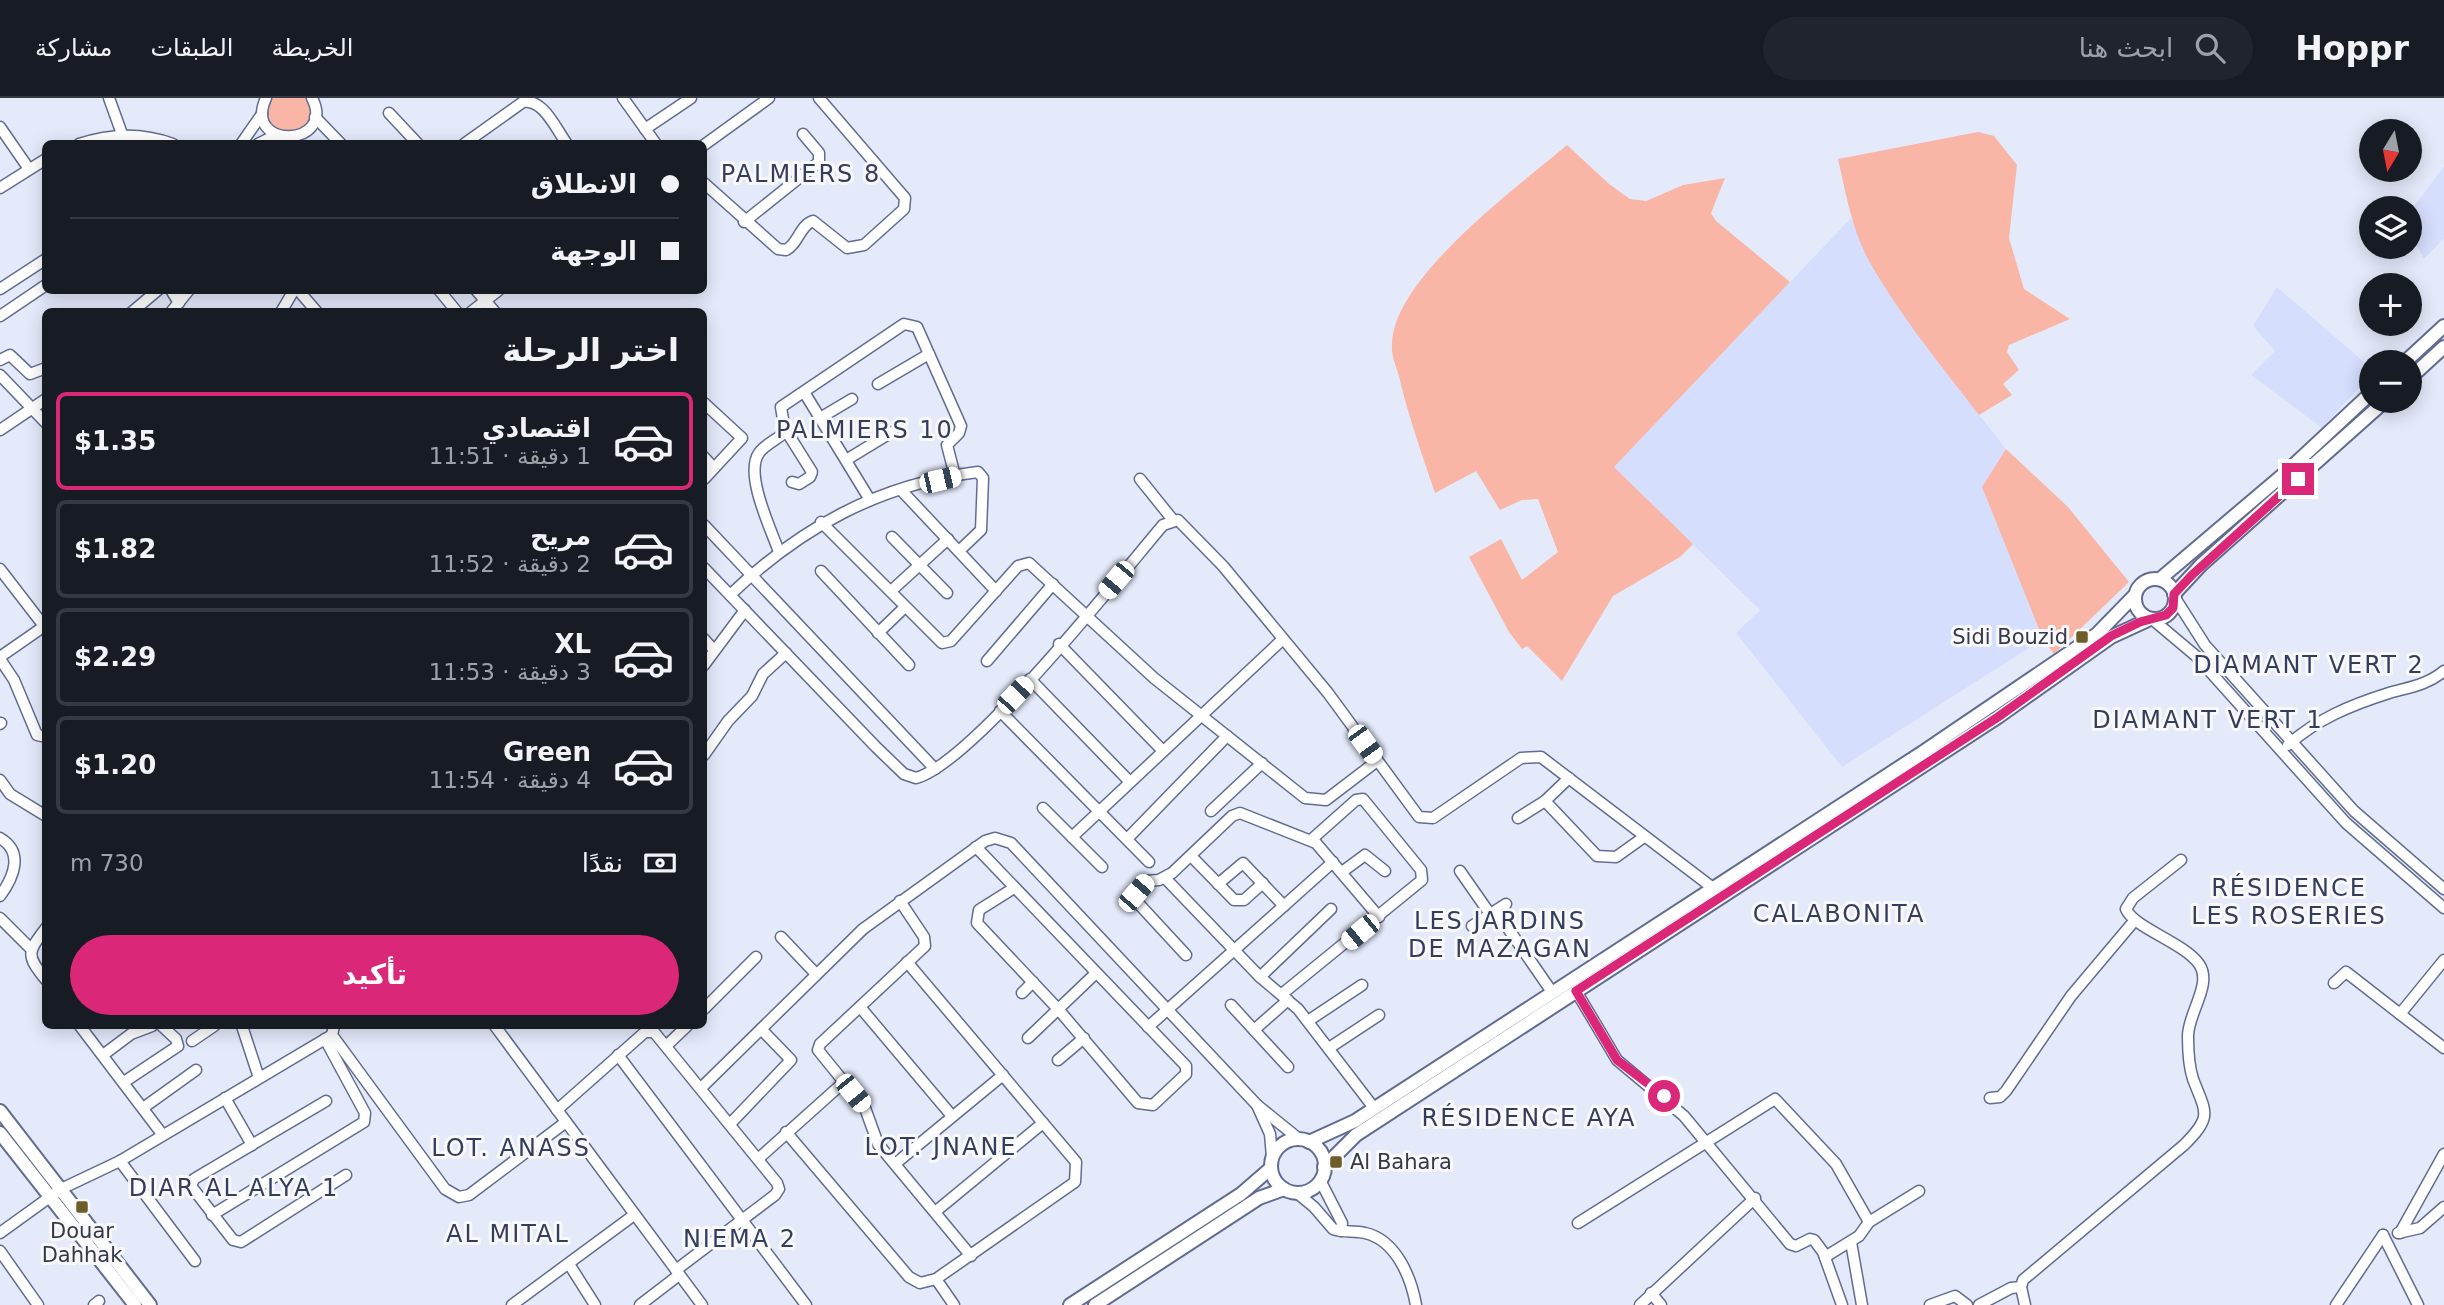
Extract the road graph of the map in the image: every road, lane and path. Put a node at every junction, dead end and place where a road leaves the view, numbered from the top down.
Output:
1 (109, 98) edge
2 (312, 98) edge
3 (623, 98) edge
4 (691, 98) edge
5 (769, 98) edge
6 (819, 98) edge
7 (261, 104) edge
8 (388, 113) dead end
9 (315, 117) junction
10 (0, 127) edge
11 (645, 129) junction
12 (122, 134) junction
13 (803, 134) dead end
14 (276, 135) junction
15 (96, 140) edge
16 (162, 140) edge
17 (243, 140) edge
18 (266, 140) edge
19 (302, 140) edge
20 (337, 140) edge
21 (414, 140) edge
22 (470, 140) edge
23 (563, 140) edge
24 (653, 140) edge
25 (707, 143) edge
26 (42, 161) edge
27 (29, 169) junction
28 (707, 186) edge
29 (0, 188) edge
30 (744, 222) junction
31 (42, 262) edge
32 (42, 288) edge
33 (0, 289) edge
34 (153, 294) edge
35 (173, 294) edge
36 (186, 294) edge
37 (300, 294) edge
38 (442, 294) edge
39 (479, 294) edge
40 (494, 294) edge
41 (485, 301) junction
42 (179, 303) junction
43 (137, 308) edge
44 (175, 308) edge
45 (313, 308) edge
46 (454, 308) edge
47 (476, 308) edge
48 (491, 308) edge
49 (0, 316) edge
50 (2444, 326) edge
51 (2444, 347) edge
52 (2418, 350) edge
53 (929, 354) junction
54 (0, 360) edge
55 (2422, 367) edge
56 (42, 371) edge
57 (0, 375) edge
58 (878, 384) dead end
59 (804, 392) junction
60 (852, 399) dead end
61 (42, 402) edge
62 (2359, 405) edge
63 (707, 406) edge
64 (34, 407) junction
65 (2372, 413) edge
66 (42, 418) edge
67 (820, 418) junction
68 (785, 429) junction
69 (0, 430) edge
70 (892, 432) dead end
71 (707, 460) edge
72 (846, 460) junction
73 (714, 468) junction
74 (707, 476) edge
75 (955, 476) junction
76 (1140, 479) dead end
77 (792, 482) dead end
78 (901, 490) junction
79 (870, 500) junction
80 (1173, 520) junction
81 (821, 522) junction
82 (707, 528) edge
83 (892, 537) dead end
84 (948, 539) junction
85 (959, 551) junction
86 (779, 552) junction
87 (920, 565) junction
88 (0, 569) edge
89 (707, 571) edge
90 (821, 571) dead end
91 (751, 575) junction
92 (2160, 579) junction
93 (1053, 584) junction
94 (996, 591) junction
95 (891, 592) junction
96 (947, 593) dead end
97 (730, 595) junction
98 (2134, 596) junction
99 (2175, 596) junction
100 (905, 607) junction
101 (744, 610) junction
102 (1086, 615) junction
103 (2151, 619) junction
104 (42, 622) edge
105 (42, 628) edge
106 (878, 633) junction
107 (1283, 639) junction
108 (707, 642) edge
109 (1059, 644) junction
110 (715, 650) junction
111 (786, 653) junction
112 (0, 658) edge
113 (707, 661) edge
114 (987, 661) dead end
115 (909, 665) dead end
116 (2444, 671) edge
117 (1030, 679) junction
118 (1000, 711) junction
119 (1200, 715) junction
120 (42, 736) edge
121 (1227, 736) junction
122 (2292, 742) junction
123 (2283, 750) junction
124 (707, 751) edge
125 (1163, 751) junction
126 (1377, 761) junction
127 (1262, 763) junction
128 (935, 769) junction
129 (1569, 778) junction
130 (0, 780) edge
131 (1130, 782) junction
132 (1545, 801) junction
133 (1043, 808) dead end
134 (1099, 811) junction
135 (1211, 811) dead end
136 (42, 814) edge
137 (1518, 818) dead end
138 (1072, 837) junction
139 (1644, 837) junction
140 (0, 838) edge
141 (1127, 839) junction
142 (1311, 840) junction
143 (976, 847) junction
144 (1191, 856) junction
145 (2181, 860) dead end
146 (1149, 862) dead end
147 (1333, 862) junction
148 (1102, 867) dead end
149 (1385, 871) dead end
150 (1460, 871) dead end
151 (1342, 872) junction
152 (1166, 878) junction
153 (1263, 883) junction
154 (1218, 884) junction
155 (1014, 888) junction
156 (1713, 888) junction
157 (2444, 889) edge
158 (0, 896) edge
159 (900, 901) junction
160 (1506, 904) dead end
161 (1284, 906) junction
162 (2444, 908) edge
163 (1331, 909) dead end
164 (1493, 913) junction
165 (1379, 917) junction
166 (0, 918) edge
167 (2135, 920) junction
168 (1472, 926) dead end
169 (42, 934) edge
170 (781, 937) dead end
171 (31, 949) junction
172 (1234, 950) junction
173 (1186, 955) dead end
174 (756, 957) dead end
175 (2444, 960) edge
176 (907, 962) junction
177 (1096, 973) junction
178 (816, 974) junction
179 (42, 975) edge
180 (1260, 976) junction
181 (1033, 982) junction
182 (2334, 983) dead end
183 (1362, 985) dead end
184 (1576, 991) junction
185 (1552, 992) junction
186 (1021, 993) dead end
187 (1285, 997) junction
188 (1231, 1005) dead end
189 (707, 1006) edge
190 (860, 1007) junction
191 (1168, 1008) junction
192 (1058, 1009) junction
193 (2400, 1014) junction
194 (1379, 1015) dead end
195 (1308, 1021) junction
196 (1149, 1027) junction
197 (82, 1029) edge
198 (144, 1029) edge
199 (165, 1029) edge
200 (210, 1029) edge
201 (243, 1029) edge
202 (497, 1029) edge
203 (684, 1029) edge
204 (761, 1029) junction
205 (1254, 1030) junction
206 (331, 1033) edge
207 (1028, 1038) dead end
208 (1084, 1038) junction
209 (192, 1041) dead end
210 (667, 1045) junction
211 (1329, 1048) junction
212 (2444, 1048) edge
213 (103, 1055) junction
214 (618, 1055) junction
215 (1058, 1060) dead end
216 (1288, 1067) dead end
217 (196, 1070) dead end
218 (1003, 1075) junction
219 (259, 1078) junction
220 (844, 1082) junction
221 (124, 1083) junction
222 (701, 1088) junction
223 (225, 1098) junction
224 (1990, 1098) dead end
225 (326, 1101) dead end
226 (1257, 1105) junction
227 (143, 1108) junction
228 (1374, 1108) junction
229 (557, 1110) junction
230 (0, 1111) edge
231 (952, 1116) junction
232 (566, 1122) junction
233 (1043, 1123) junction
234 (730, 1125) junction
235 (786, 1132) junction
236 (0, 1133) edge
237 (162, 1134) junction
238 (1304, 1140) junction
239 (1706, 1142) junction
240 (252, 1145) junction
241 (2444, 1154) edge
242 (758, 1159) junction
243 (120, 1161) junction
244 (1272, 1163) junction
245 (895, 1164) junction
246 (1324, 1167) junction
247 (346, 1175) dead end
248 (1320, 1180) junction
249 (1290, 1191) junction
250 (1919, 1191) dead end
251 (56, 1193) junction
252 (1755, 1198) junction
253 (2444, 1207) edge
254 (935, 1212) junction
255 (212, 1215) junction
256 (634, 1215) junction
257 (743, 1220) junction
258 (1869, 1222) junction
259 (1578, 1223) dead end
260 (1341, 1231) junction
261 (0, 1233) edge
262 (2400, 1233) junction
263 (2383, 1235) junction
264 (1851, 1241) junction
265 (0, 1251) edge
266 (971, 1256) junction
267 (1825, 1257) junction
268 (195, 1261) dead end
269 (569, 1264) junction
270 (678, 1273) junction
271 (936, 1279) junction
272 (2021, 1287) junction
273 (1651, 1293) junction
274 (38, 1305) edge
275 (135, 1305) edge
276 (150, 1305) edge
277 (512, 1305) edge
278 (595, 1305) edge
279 (640, 1305) edge
280 (702, 1305) edge
281 (806, 1305) edge
282 (954, 1305) edge
283 (1070, 1305) edge
284 (1095, 1305) edge
285 (1416, 1305) edge
286 (1640, 1305) edge
287 (1661, 1305) edge
288 (1842, 1305) edge
289 (1862, 1305) edge
290 (1930, 1305) edge
291 (1967, 1305) edge
292 (1979, 1305) edge
293 (2025, 1305) edge
294 (2336, 1305) edge
295 (2418, 1305) edge

1 - 12 street
2 - 9 street
3 - 11 street
4 - 11 street
5 - 25 street
6 - 30 street
7 - 14 street
7 - 17 street
8 - 21 street
9 - 19 street
9 - 20 street
10 - 27 street
11 - 24 street
12 - 15 street
12 - 16 street
13 - 30 street
14 - 18 street
14 - 19 street
22 - 23 street
26 - 27 street
27 - 29 street
28 - 30 street
31 - 33 street
32 - 49 street
34 - 43 street
35 - 42 street
36 - 42 street
37 - 45 street
38 - 46 street
39 - 41 street
40 - 41 street
41 - 47 street
41 - 48 street
42 - 44 street
50 - 52 main road
51 - 55 main road
53 - 58 street
53 - 59 street
53 - 75 street
54 - 56 street
57 - 64 street
59 - 67 street
59 - 68 street
60 - 67 street
61 - 64 street
62 - 92 main road
63 - 73 street
64 - 66 street
64 - 69 street
65 - 99 main road
67 - 72 street
68 - 77 street
68 - 86 street
70 - 72 street
71 - 73 street
72 - 79 street
73 - 74 street
75 - 78 street
75 - 85 street
76 - 80 street
78 - 79 street
78 - 84 street
79 - 81 street
80 - 102 street
80 - 107 street
81 - 86 street
81 - 95 street
82 - 91 street
83 - 87 street
84 - 85 street
84 - 87 street
85 - 94 street
86 - 91 street
87 - 95 street
87 - 96 street
88 - 104 street
89 - 97 street
90 - 106 street
91 - 97 street
91 - 128 street
92 - 98 main road
92 - 99 main road
93 - 94 street
93 - 102 street
93 - 114 street
94 - 100 street
95 - 100 street
97 - 101 street
98 - 103 main road
98 - 156 main road
99 - 103 main road
99 - 122 street
100 - 106 street
101 - 110 street
101 - 111 street
102 - 109 street
102 - 119 street
103 - 123 street
103 - 184 main road
105 - 112 street
106 - 115 street
107 - 119 street
107 - 126 street
108 - 110 street
109 - 117 street
109 - 125 street
110 - 113 street
111 - 124 street
111 - 128 street
112 - 120 street
116 - 122 street
117 - 118 street
117 - 131 street
118 - 128 street
118 - 134 street
119 - 121 street
119 - 125 street
121 - 127 street
121 - 141 street
122 - 123 street
122 - 157 street
123 - 162 street
125 - 131 street
126 - 127 street
126 - 129 street
127 - 135 street
129 - 132 street
129 - 139 street
130 - 136 street
131 - 134 street
132 - 137 street
132 - 139 street
133 - 138 street
134 - 138 street
134 - 141 street
138 - 148 street
139 - 156 street
140 - 158 street
141 - 146 street
142 - 144 street
142 - 147 street
142 - 165 street
143 - 155 street
143 - 159 street
143 - 191 street
144 - 152 street
144 - 154 street
145 - 167 street
147 - 151 street
147 - 161 street
149 - 151 street
150 - 164 street
151 - 165 street
152 - 172 street
152 - 173 street
153 - 154 street
153 - 154 street
153 - 161 street
155 - 177 street
155 - 181 street
156 - 185 main road
159 - 176 street
159 - 178 street
160 - 164 street
161 - 172 street
163 - 180 street
164 - 168 street
164 - 185 street
165 - 187 street
166 - 171 street
167 - 224 street
167 - 272 street
169 - 171 street
170 - 178 street
171 - 179 street
172 - 180 street
172 - 191 street
174 - 189 street
175 - 193 street
176 - 190 street
176 - 218 street
177 - 192 street
177 - 196 street
178 - 204 street
180 - 187 street
181 - 186 street
181 - 192 street
182 - 193 street
183 - 195 street
184 - 239 street
184 - 246 main road
185 - 228 main road
187 - 195 street
187 - 205 street
188 - 205 street
190 - 220 street
190 - 231 street
191 - 196 street
191 - 226 street
192 - 207 street
192 - 208 street
193 - 212 street
194 - 211 street
195 - 211 street
196 - 208 street
197 - 213 street
198 - 213 street
199 - 221 street
200 - 209 street
201 - 219 street
202 - 229 street
203 - 210 street
204 - 222 street
204 - 234 street
205 - 216 street
206 - 219 street
206 - 232 street
206 - 255 street
208 - 215 street
210 - 214 street
210 - 222 street
211 - 228 street
213 - 221 street
214 - 229 street
214 - 257 street
217 - 227 street
218 - 231 street
218 - 233 street
219 - 223 street
220 - 235 street
220 - 245 street
221 - 227 street
222 - 234 street
223 - 237 street
223 - 240 street
225 - 240 street
226 - 238 street
226 - 244 street
227 - 237 street
228 - 238 main road
229 - 232 street
230 - 251 main road
231 - 245 street
232 - 256 street
233 - 254 street
233 - 266 street
234 - 242 street
235 - 242 street
235 - 271 street
236 - 251 main road
237 - 243 street
238 - 244 main road
238 - 246 main road
239 - 252 street
239 - 258 street
239 - 259 street
240 - 255 street
241 - 262 street
242 - 257 street
243 - 251 street
243 - 268 street
244 - 249 main road
244 - 283 main road
245 - 254 street
246 - 248 main road
247 - 255 street
248 - 249 main road
248 - 260 street
249 - 260 street
249 - 284 main road
250 - 258 street
251 - 261 street
251 - 275 main road
251 - 276 main road
252 - 267 street
252 - 273 street
253 - 262 street
254 - 266 street
256 - 269 street
256 - 270 street
257 - 270 street
257 - 281 street
258 - 264 street
260 - 285 street
262 - 263 street
263 - 294 street
263 - 295 street
264 - 267 street
264 - 289 street
265 - 274 street
266 - 271 street
267 - 288 street
269 - 277 street
269 - 278 street
270 - 279 street
270 - 280 street
271 - 282 street
272 - 292 street
272 - 293 street
273 - 286 street
273 - 287 street
290 - 291 street

